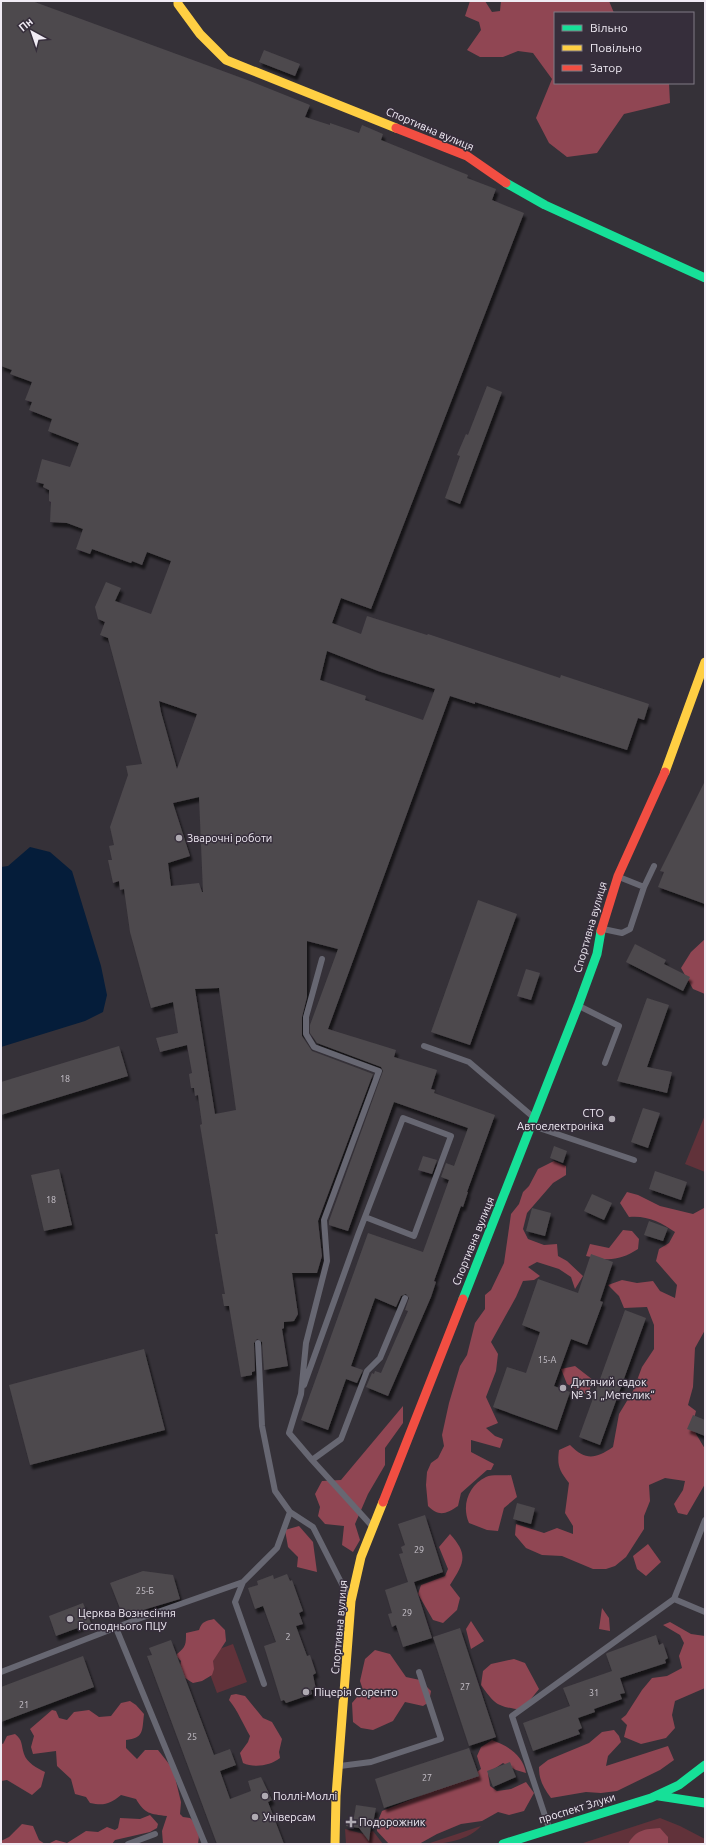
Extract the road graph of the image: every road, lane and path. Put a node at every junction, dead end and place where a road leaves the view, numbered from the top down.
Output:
1 (178, 2) edge
2 (705, 278) edge
3 (705, 662) edge
4 (654, 866) dead end
5 (618, 876) junction
6 (644, 887) junction
7 (601, 928) junction
8 (322, 959) dead end
9 (578, 1006) junction
10 (424, 1046) dead end
11 (605, 1064) dead end
12 (533, 1122) junction
13 (634, 1160) dead end
14 (366, 1217) junction
15 (405, 1298) dead end
16 (258, 1343) dead end
17 (301, 1394) junction
18 (312, 1460) junction
19 (290, 1512) junction
20 (705, 1520) edge
21 (372, 1526) junction
22 (244, 1582) junction
23 (674, 1599) junction
24 (351, 1601) junction
25 (705, 1612) edge
26 (116, 1628) junction
27 (1, 1672) edge
28 (419, 1672) dead end
29 (264, 1684) dead end
30 (705, 1765) edge
31 (339, 1766) junction
32 (659, 1796) junction
33 (705, 1803) edge
34 (549, 1828) junction
35 (155, 1834) dead end
36 (128, 1844) edge
37 (205, 1844) edge
38 (335, 1844) edge
39 (503, 1844) edge

1 - 2 street, Спортивна вулиця
3 - 5 street, Спортивна вулиця
4 - 6 lane
5 - 6 lane
5 - 7 street, Спортивна вулиця
6 - 7 lane
7 - 9 street, Спортивна вулиця
8 - 17 lane
9 - 11 lane
9 - 12 street, Спортивна вулиця
10 - 12 lane
12 - 13 lane
12 - 21 street, Спортивна вулиця
14 - 14 lane
14 - 17 lane
15 - 18 lane
16 - 19 lane
17 - 18 lane
18 - 21 lane
19 - 22 lane
19 - 24 lane
20 - 23 lane
21 - 24 street, Спортивна вулиця
22 - 26 lane
22 - 29 lane
23 - 25 lane
23 - 34 lane
24 - 31 street, Спортивна вулиця
26 - 27 lane
26 - 37 lane
28 - 31 lane
30 - 32 street, проспект Злуки
31 - 38 street, Спортивна вулиця
32 - 33 street, проспект Злуки
32 - 34 street, проспект Злуки
34 - 39 street, проспект Злуки
35 - 36 lane

